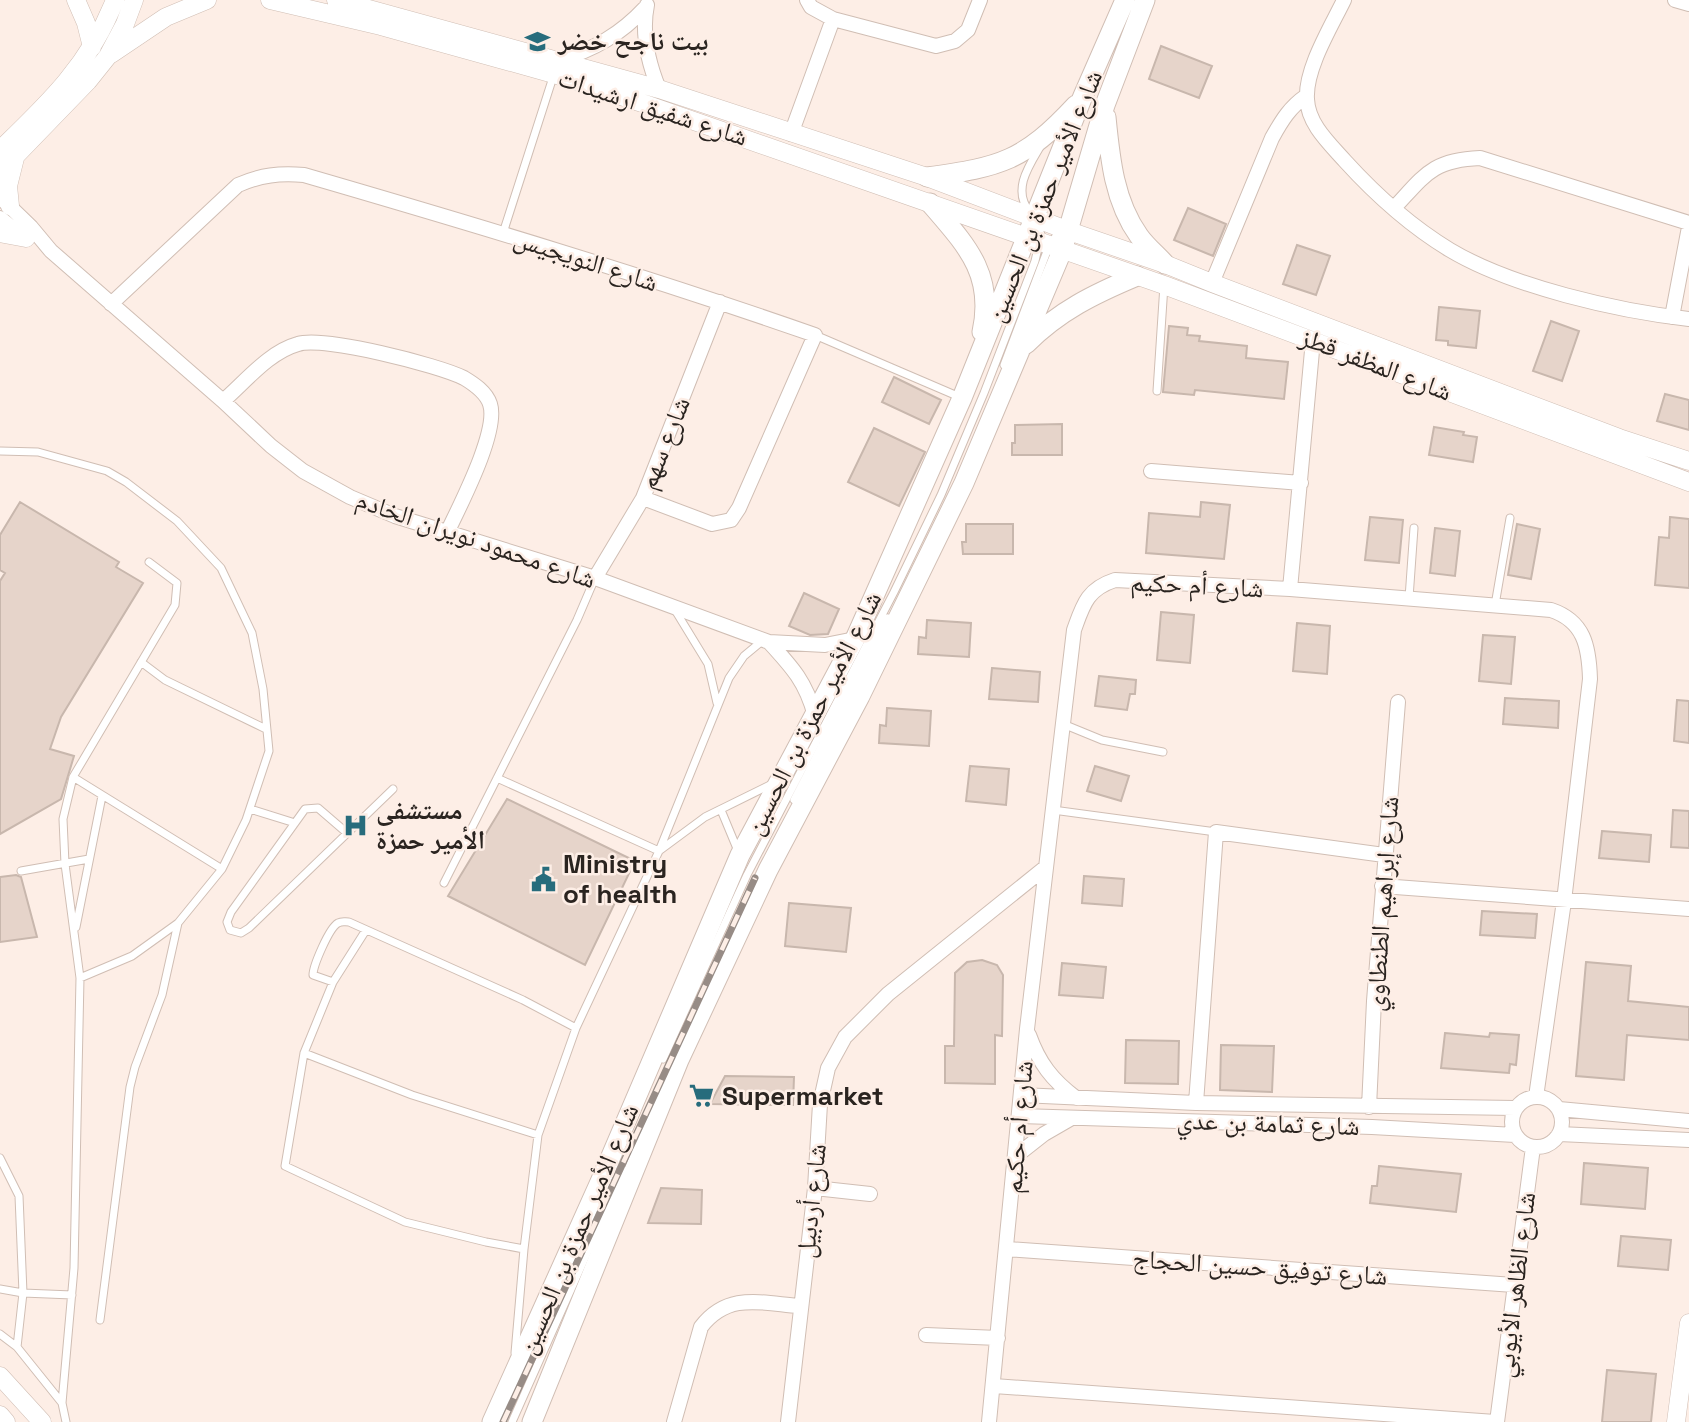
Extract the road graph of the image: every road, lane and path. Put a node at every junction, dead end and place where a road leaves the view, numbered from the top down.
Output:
1 (76, 0) edge
2 (115, 0) edge
3 (134, 0) edge
4 (207, 0) edge
5 (270, 0) edge
6 (336, 0) edge
7 (807, 0) edge
8 (980, 0) edge
9 (1140, 0) edge
10 (1344, 0) edge
11 (1675, 0) edge
12 (647, 4) edge
13 (1689, 4) edge
14 (834, 19) junction
15 (92, 47) junction
16 (108, 56) junction
17 (556, 67) junction
18 (659, 89) junction
19 (1083, 96) junction
20 (1306, 96) junction
21 (1105, 105) junction
22 (1051, 132) junction
23 (791, 134) junction
24 (8, 154) edge
25 (0, 172) edge
26 (928, 177) junction
27 (930, 203) junction
28 (3, 207) edge
29 (1394, 208) junction
30 (1035, 218) junction
31 (1689, 225) edge
32 (1069, 231) junction
33 (0, 233) edge
34 (503, 233) junction
35 (26, 238) junction
36 (1045, 244) junction
37 (51, 251) junction
38 (1165, 264) junction
39 (1136, 276) junction
40 (1212, 284) junction
41 (1164, 285) junction
42 (720, 302) junction
43 (111, 304) junction
44 (1672, 317) junction
45 (1689, 319) edge
46 (815, 335) junction
47 (1313, 340) junction
48 (1020, 350) junction
49 (976, 363) junction
50 (1157, 391) dead end
51 (962, 398) junction
52 (223, 401) junction
53 (0, 451) edge
54 (1689, 461) edge
55 (1151, 471) dead end
56 (1689, 482) edge
57 (1301, 483) junction
58 (643, 498) junction
59 (1510, 518) dead end
60 (1414, 528) dead end
61 (447, 533) junction
62 (149, 562) dead end
63 (595, 578) junction
64 (1290, 589) junction
65 (1409, 599) junction
66 (673, 606) junction
67 (1495, 606) junction
68 (855, 639) junction
69 (766, 641) junction
70 (141, 662) junction
71 (1398, 702) dead end
72 (718, 705) junction
73 (815, 716) junction
74 (1063, 724) junction
75 (266, 729) junction
76 (1163, 752) dead end
77 (73, 777) junction
78 (497, 779) junction
79 (781, 780) junction
80 (393, 789) dead end
81 (102, 796) junction
82 (250, 809) junction
83 (721, 810) junction
84 (1052, 810) junction
85 (295, 823) junction
86 (1216, 832) junction
87 (348, 833) junction
88 (659, 852) junction
89 (740, 855) junction
90 (1384, 855) junction
91 (89, 859) junction
92 (65, 864) junction
93 (1045, 867) junction
94 (222, 869) junction
95 (20, 871) dead end
96 (444, 883) dead end
97 (1382, 886) junction
98 (1563, 901) junction
99 (1689, 909) edge
100 (178, 923) junction
101 (366, 930) junction
102 (75, 934) junction
103 (80, 978) junction
104 (333, 982) junction
105 (576, 1028) junction
106 (1027, 1029) junction
107 (304, 1053) junction
108 (657, 1072) dead end
109 (652, 1083) dead end
110 (1021, 1095) junction
111 (1536, 1097) junction
112 (1078, 1098) junction
113 (1196, 1103) junction
114 (1370, 1107) junction
115 (1515, 1108) junction
116 (1559, 1110) junction
117 (1020, 1116) junction
118 (1070, 1119) junction
119 (1689, 1121) edge
120 (1559, 1134) junction
121 (538, 1135) junction
122 (1515, 1135) junction
123 (1689, 1139) edge
124 (1533, 1147) junction
125 (1016, 1156) junction
126 (0, 1158) edge
127 (815, 1188) junction
128 (870, 1194) dead end
129 (524, 1249) junction
130 (1007, 1250) junction
131 (1514, 1285) junction
132 (0, 1289) edge
133 (23, 1293) junction
134 (72, 1295) junction
135 (799, 1306) junction
136 (100, 1320) dead end
137 (1689, 1323) edge
138 (0, 1334) edge
139 (926, 1335) dead end
140 (998, 1338) junction
141 (17, 1347) junction
142 (0, 1376) edge
143 (513, 1378) junction
144 (994, 1386) junction
145 (62, 1403) junction
146 (0, 1415) edge
147 (6, 1422) edge
148 (42, 1422) edge
149 (65, 1422) edge
150 (492, 1422) edge
151 (503, 1422) edge
152 (512, 1422) edge
153 (532, 1422) edge
154 (674, 1422) edge
155 (788, 1422) edge
156 (989, 1422) edge
157 (1496, 1422) edge
158 (1676, 1422) edge

1 - 15 street
2 - 15 street
3 - 16 street
4 - 16 street
5 - 17 street, شارع شفيق ارشيدات
6 - 17 street, شارع شفيق ارشيدات
7 - 14 street
8 - 14 street
9 - 19 main road, شارع الأمير حمزة بن الحسين
9 - 21 main road, شارع الأمير حمزة بن الحسين
10 - 20 street
11 - 13 street
12 - 17 street
12 - 18 street
14 - 23 street
15 - 24 street
16 - 24 street
17 - 18 street, شارع شفيق ارشيدات
17 - 27 street, شارع شفيق ارشيدات
17 - 34 lane
18 - 23 street, شارع شفيق ارشيدات
19 - 22 main road
19 - 30 main road, شارع الأمير حمزة بن الحسين
20 - 29 street
20 - 40 street
21 - 32 main road, شارع الأمير حمزة بن الحسين
21 - 38 main road
22 - 26 main road
22 - 30 lane
23 - 26 street, شارع شفيق ارشيدات
24 - 25 street
24 - 28 street
26 - 30 street, شارع شفيق ارشيدات
27 - 36 street, شارع شفيق ارشيدات
27 - 49 main road
28 - 35 street, شارع محمود نويران الخادم
28 - 37 street, شارع محمود نويران الخادم
29 - 31 street
29 - 44 street
30 - 32 street, شارع شفيق ارشيدات
30 - 36 main road, شارع الأمير حمزة بن الحسين
31 - 44 street
32 - 36 main road, شارع الأمير حمزة بن الحسين
32 - 38 street, شارع المظفر قطز
33 - 35 street
34 - 42 street, شارع النويجيس
34 - 43 street, شارع النويجيس
35 - 37 street, شارع محمود نويران الخادم
36 - 39 street, شارع المظفر قطز
36 - 48 main road, شارع الأمير حمزة بن الحسين
36 - 49 main road, شارع الأمير حمزة بن الحسين
36 - 108 lane
36 - 152 lane
37 - 43 street, شارع محمود نويران الخادم
38 - 40 street, شارع المظفر قطز
39 - 41 street, شارع المظفر قطز
39 - 48 main road
40 - 54 street, شارع المظفر قطز
41 - 47 street, شارع المظفر قطز
41 - 50 lane
42 - 46 street, شارع النويجيس
42 - 58 street, شارع سهم
43 - 52 street, شارع محمود نويران الخادم
44 - 45 street
46 - 51 lane
46 - 58 street
47 - 56 street, شارع المظفر قطز
47 - 57 street
48 - 153 main road, شارع الأمير حمزة بن الحسين
49 - 51 main road, شارع الأمير حمزة بن الحسين
51 - 68 main road, شارع الأمير حمزة بن الحسين
52 - 61 street, شارع محمود نويران الخادم
52 - 61 street
53 - 75 lane
55 - 57 street
57 - 64 street
58 - 63 street, شارع سهم
59 - 67 lane
60 - 65 lane
61 - 63 street, شارع محمود نويران الخادم
62 - 70 lane
63 - 66 street, شارع محمود نويران الخادم
63 - 78 lane
64 - 65 street, شارع أم حكيم
64 - 74 street, شارع أم حكيم
65 - 67 street, شارع أم حكيم
66 - 69 street, شارع محمود نويران الخادم
66 - 72 lane
67 - 98 street, شارع أم حكيم
68 - 69 street, شارع محمود نويران الخادم
68 - 73 main road, شارع الأمير حمزة بن الحسين
69 - 72 lane
69 - 73 street, شارع محمود نويران الخادم
70 - 75 lane
70 - 77 lane
71 - 90 street, شارع إبراهيم الطنطاوي
72 - 88 lane
73 - 79 main road, شارع الأمير حمزة بن الحسين
74 - 76 lane
74 - 84 street, شارع أم حكيم
75 - 82 lane
77 - 81 lane
77 - 92 lane
78 - 88 lane
78 - 96 lane
79 - 83 lane
79 - 89 main road, شارع الأمير حمزة بن الحسين
80 - 87 lane
81 - 91 lane
81 - 94 lane
82 - 85 lane
82 - 94 lane
83 - 88 lane
83 - 89 lane
84 - 86 lane
84 - 93 street, شارع أم حكيم
85 - 87 lane
85 - 87 lane
86 - 90 street
86 - 113 street
88 - 105 lane
89 - 143 main road, شارع الأمير حمزة بن الحسين
90 - 97 street, شارع إبراهيم الطنطاوي
91 - 92 lane
91 - 102 lane
92 - 95 lane
92 - 102 lane
93 - 106 street, شارع أم حكيم
93 - 127 street, شارع أردبيل
94 - 100 lane
97 - 98 street
97 - 114 street, شارع إبراهيم الطنطاوي
98 - 99 street
98 - 111 street, شارع أم حكيم
100 - 103 lane
100 - 136 lane
101 - 104 lane
101 - 104 lane
101 - 105 lane
102 - 103 lane
103 - 134 lane
104 - 107 lane
105 - 121 lane
106 - 110 street, شارع أم حكيم
106 - 112 street
107 - 121 lane
107 - 129 lane
109 - 151 lane
110 - 112 street, شارع ثمامة بن عدي
110 - 117 street, شارع أم حكيم
111 - 115 street
111 - 116 street
112 - 113 street, شارع ثمامة بن عدي
113 - 114 street, شارع ثمامة بن عدي
114 - 115 street, شارع ثمامة بن عدي
115 - 122 street
116 - 119 street
116 - 120 street
117 - 118 street, شارع ثمامة بن عدي
117 - 125 street, شارع أم حكيم
118 - 122 street, شارع ثمامة بن عدي
118 - 125 street
120 - 123 street
120 - 124 street
121 - 129 lane
122 - 124 street
124 - 131 street, شارع الظاهر الأيوبي
125 - 130 street, شارع أم حكيم
126 - 133 lane
127 - 128 street
127 - 135 street, شارع أردبيل
129 - 143 lane
130 - 131 street, شارع توفيق حسين الحجاج
130 - 140 street, شارع أم حكيم
131 - 157 street, شارع الظاهر الأيوبي
132 - 133 lane
133 - 134 lane
133 - 141 lane
134 - 145 lane
135 - 154 street
135 - 155 street, شارع أردبيل
137 - 158 street
138 - 141 lane
139 - 140 street
140 - 144 street, شارع أم حكيم
141 - 145 lane
142 - 148 street
143 - 150 main road, شارع الأمير حمزة بن الحسين
144 - 156 street, شارع أم حكيم
144 - 157 street
145 - 149 lane
146 - 147 street

